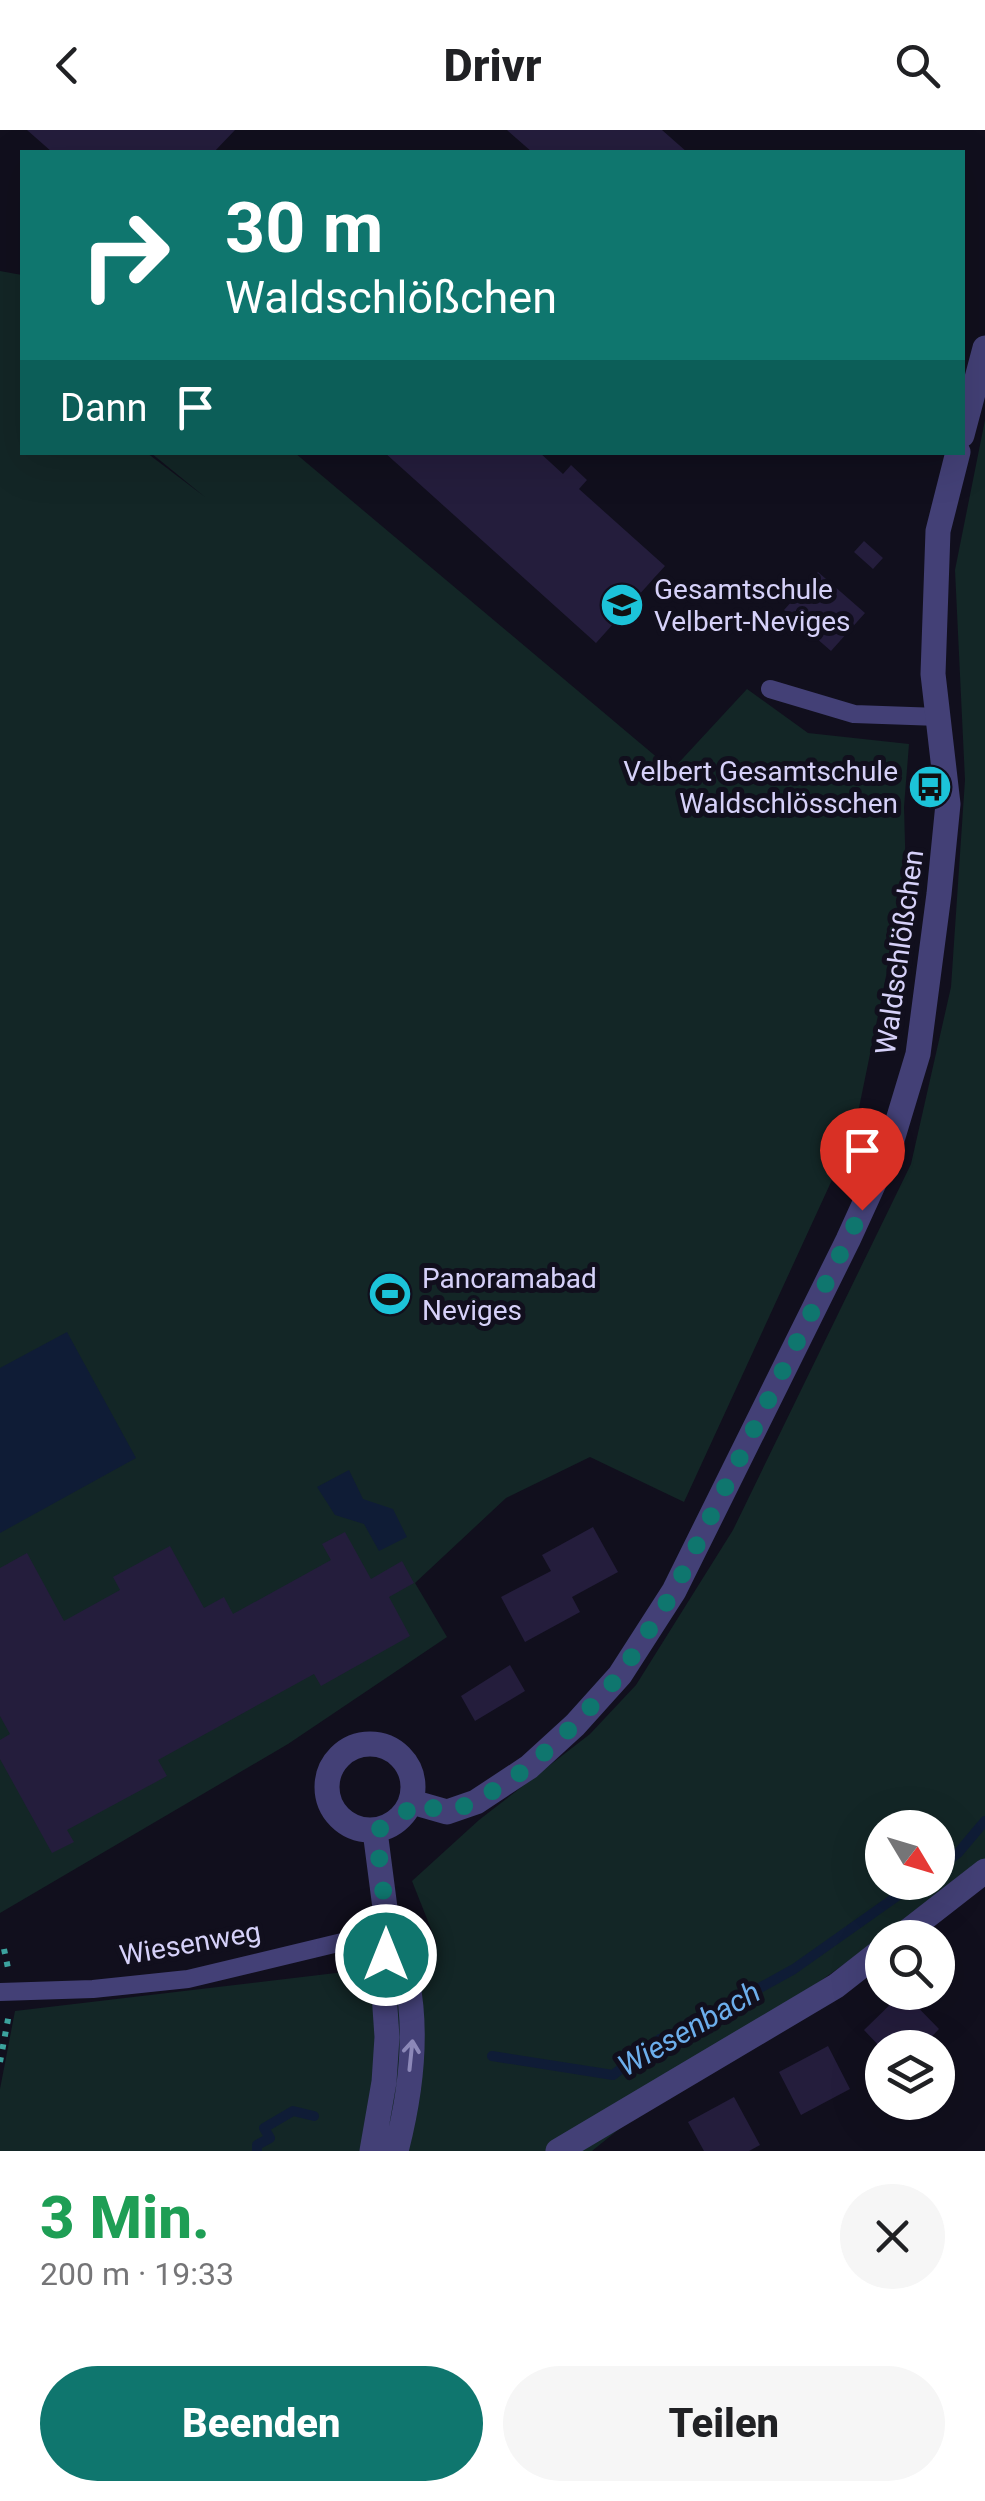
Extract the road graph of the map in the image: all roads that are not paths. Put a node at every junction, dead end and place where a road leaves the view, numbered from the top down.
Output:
1 (985, 348) edge
2 (965, 425) edge
3 (957, 455) edge
4 (770, 689) dead end
5 (939, 717) junction
6 (412, 1802) junction
7 (376, 1831) junction
8 (985, 1871) edge
9 (922, 1920) edge
10 (388, 1931) junction
11 (865, 1963) edge
12 (0, 1992) edge
13 (372, 2151) edge
14 (396, 2151) edge
15 (558, 2151) edge

1 - 2 street
3 - 5 street, Waldschlößchen
4 - 5 lane
5 - 6 street, Waldschlößchen
6 - 7 street
6 - 7 street
7 - 10 street
8 - 9 street
10 - 12 lane, Wiesenweg
10 - 13 street
14 -> 10 street
11 - 15 street

